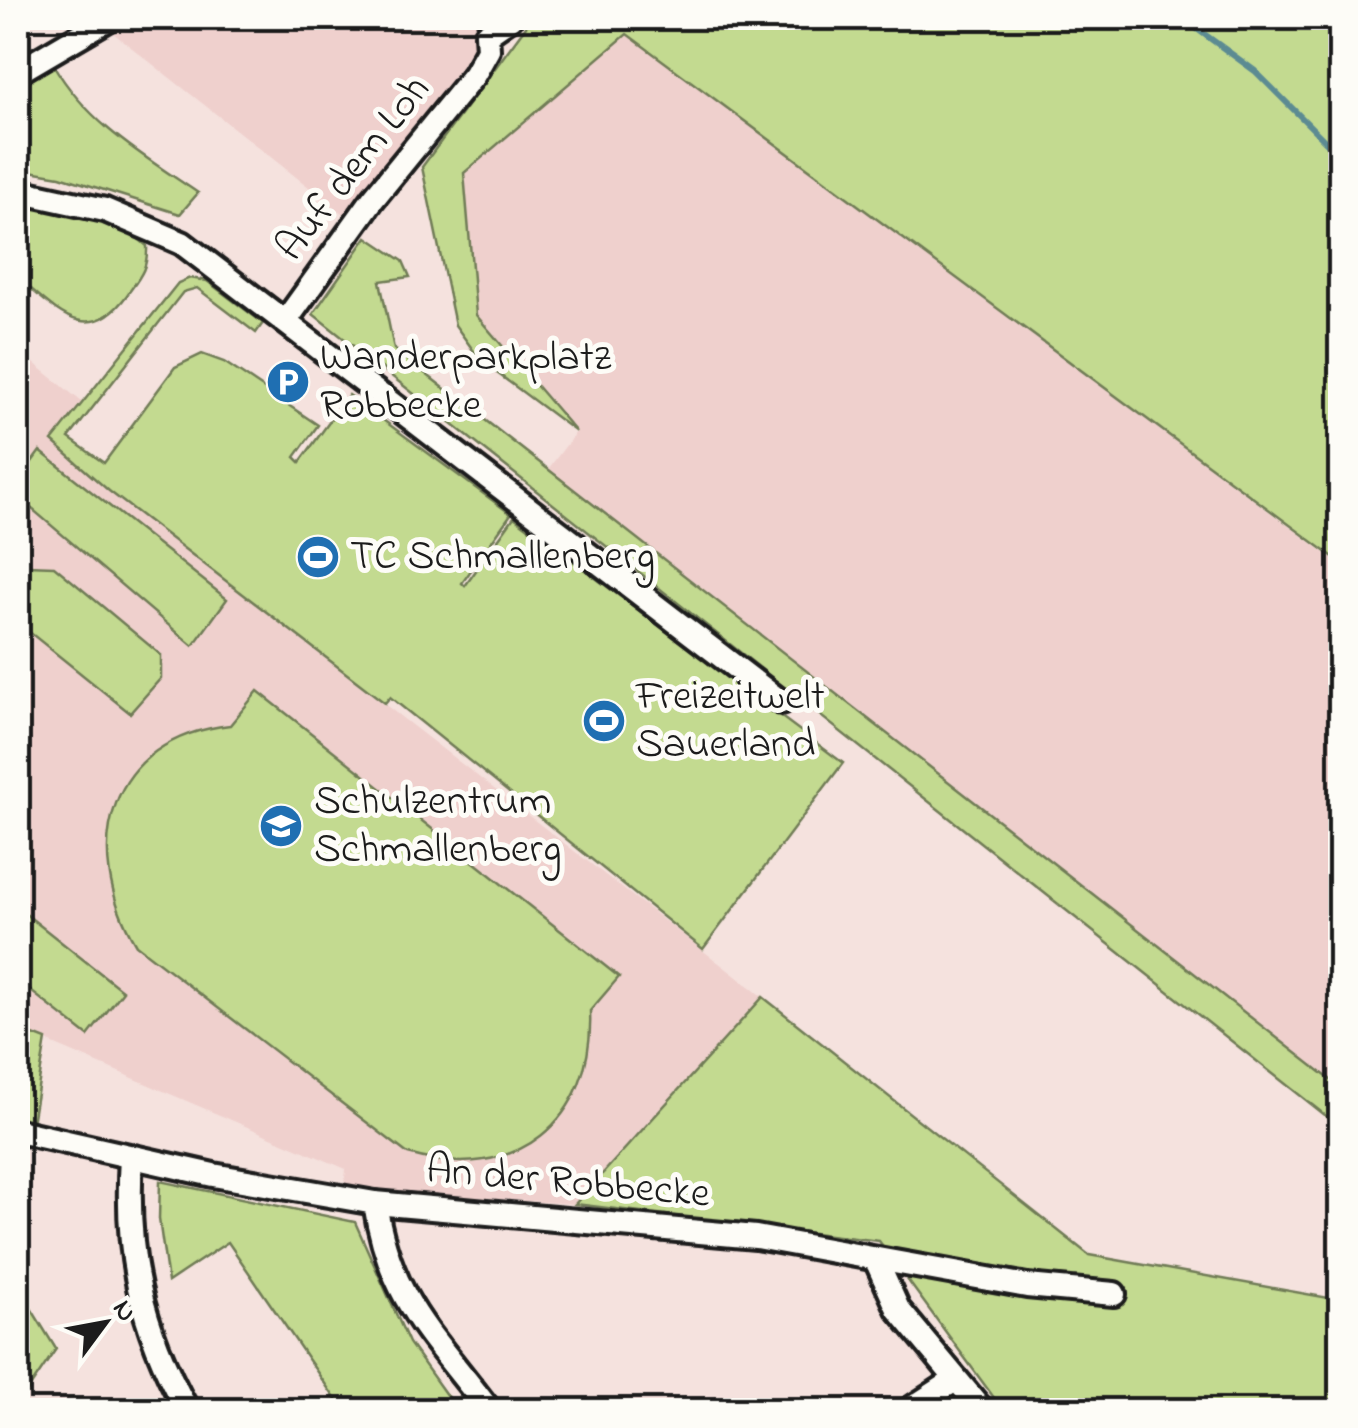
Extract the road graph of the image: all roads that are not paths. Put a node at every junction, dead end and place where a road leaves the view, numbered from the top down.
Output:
1 (110, 18) edge
2 (510, 18) edge
3 (482, 26) edge
4 (18, 72) edge
5 (18, 190) edge
6 (287, 319) junction
7 (781, 702) dead end
8 (18, 1131) edge
9 (131, 1157) junction
10 (375, 1203) junction
11 (876, 1260) junction
12 (1114, 1294) dead end
13 (956, 1380) junction
14 (187, 1410) edge
15 (489, 1410) edge
16 (909, 1410) edge
17 (982, 1410) edge

1 - 4 street
2 - 3 street, Auf dem Loh
3 - 6 street, Auf dem Loh
5 - 6 street, Auf dem Loh
6 - 7 street, Auf dem Loh
8 - 9 street, An der Robbecke
9 - 10 street, An der Robbecke
9 - 14 street
10 - 11 street, An der Robbecke
10 - 15 street
11 - 12 street, An der Robbecke
11 - 13 street
13 - 16 street
13 - 17 street

